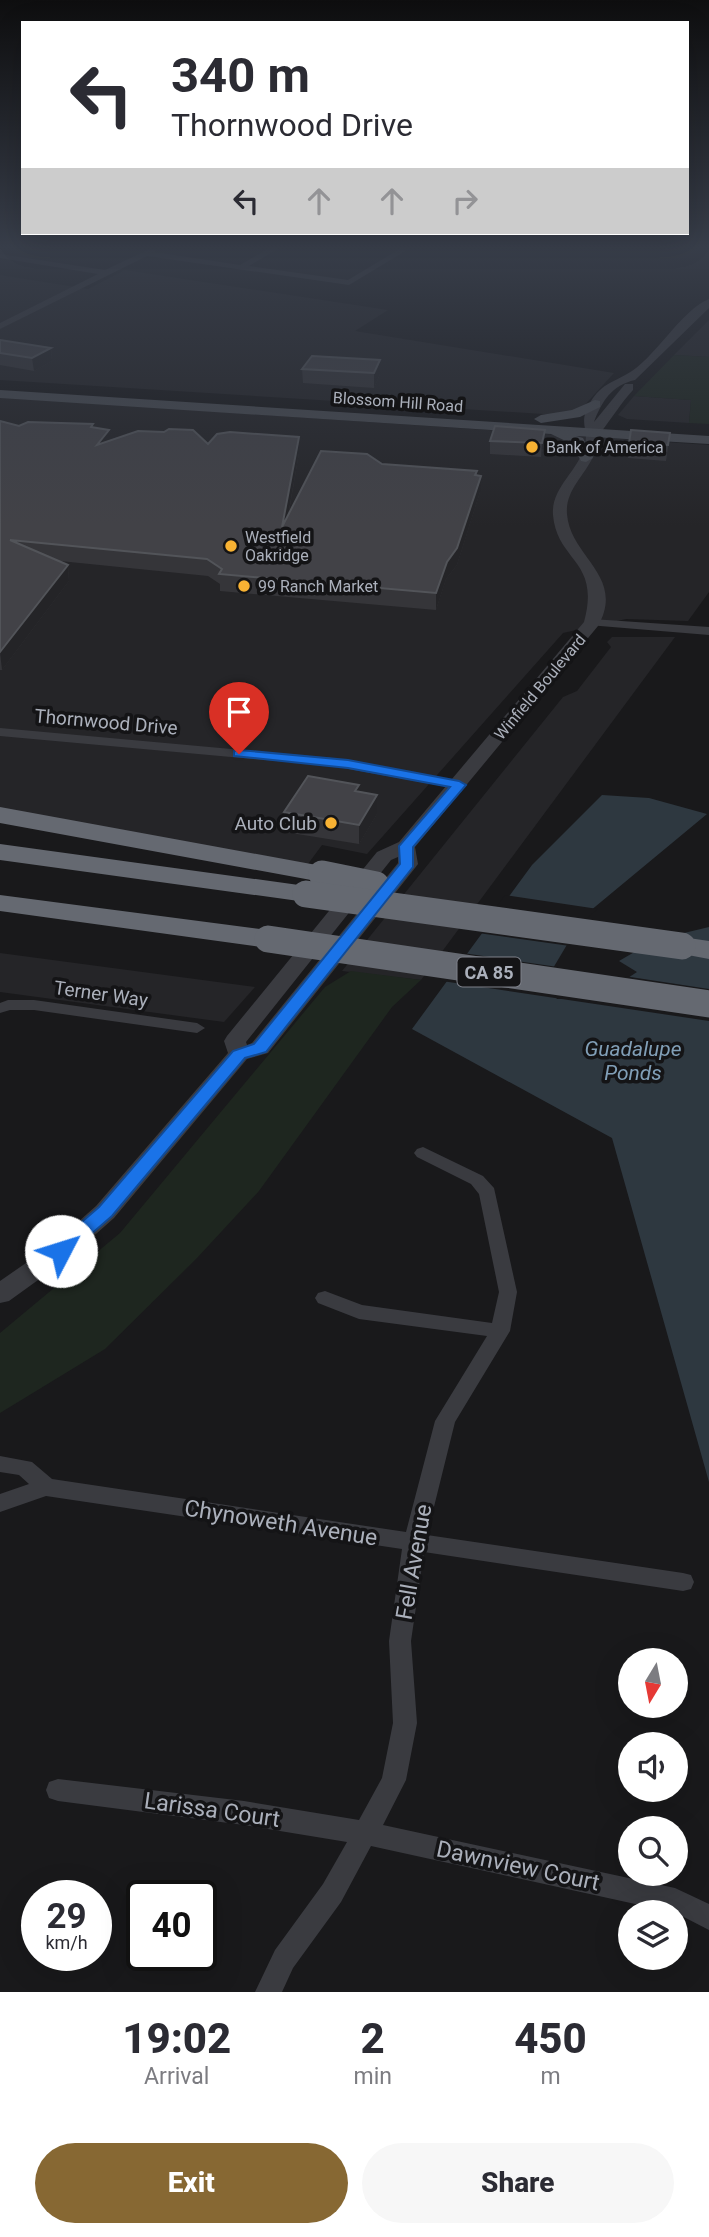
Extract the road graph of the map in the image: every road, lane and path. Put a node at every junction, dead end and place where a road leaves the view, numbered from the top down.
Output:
1 (670, 340) edge
2 (631, 377) junction
3 (0, 384) edge
4 (0, 394) edge
5 (595, 404) junction
6 (540, 419) junction
7 (596, 426) junction
8 (523, 428) junction
9 (709, 430) edge
10 (646, 436) junction
11 (709, 440) edge
12 (588, 455) junction
13 (592, 623) junction
14 (709, 631) edge
15 (0, 732) edge
16 (459, 785) junction
17 (0, 815) edge
18 (0, 852) edge
19 (314, 884) junction
20 (0, 903) edge
21 (695, 948) edge
22 (709, 1004) edge
23 (0, 1008) edge
24 (197, 1028) dead end
25 (424, 1153) dead end
26 (0, 1294) edge
27 (325, 1298) dead end
28 (499, 1331) junction
29 (0, 1464) edge
30 (46, 1487) junction
31 (0, 1503) edge
32 (414, 1543) junction
33 (683, 1582) dead end
34 (58, 1790) dead end
35 (365, 1833) junction
36 (709, 1917) edge
37 (268, 1992) edge

1 - 2 street, Winfield Boulevard
2 - 5 street, Winfield Boulevard
2 - 7 street, Winfield Boulevard
3 - 6 main road, Blossom Hill Road
4 - 8 main road, Blossom Hill Road
5 - 6 main road
5 - 7 street, Winfield Boulevard
6 - 7 main road, Blossom Hill Road
7 - 8 main road, Blossom Hill Road
7 - 9 main road, Blossom Hill Road
7 - 10 main road, Blossom Hill Road
7 - 12 street, Winfield Boulevard
8 - 12 main road
10 - 11 main road, Blossom Hill Road
10 - 12 main road
12 - 13 street, Winfield Boulevard
13 - 14 street
13 - 16 street, Winfield Boulevard
15 - 16 street, Thornwood Drive
16 - 26 street, Winfield Boulevard
17 - 19 highway
18 - 19 highway
19 - 21 highway, bridge
20 - 22 highway, CA 85, bridge
23 - 24 street, Terner Way
25 - 28 street, Fell Avenue
27 - 28 street
28 - 32 street, Fell Avenue
29 - 30 street, Chynoweth Avenue
30 - 31 street, Chynoweth Avenue
30 - 32 street, Chynoweth Avenue
32 - 33 street, Chynoweth Avenue
32 - 35 street, Fell Avenue
34 - 35 street, Larissa Court
35 - 36 street, Dawnview Court
35 - 37 street, Fell Avenue

